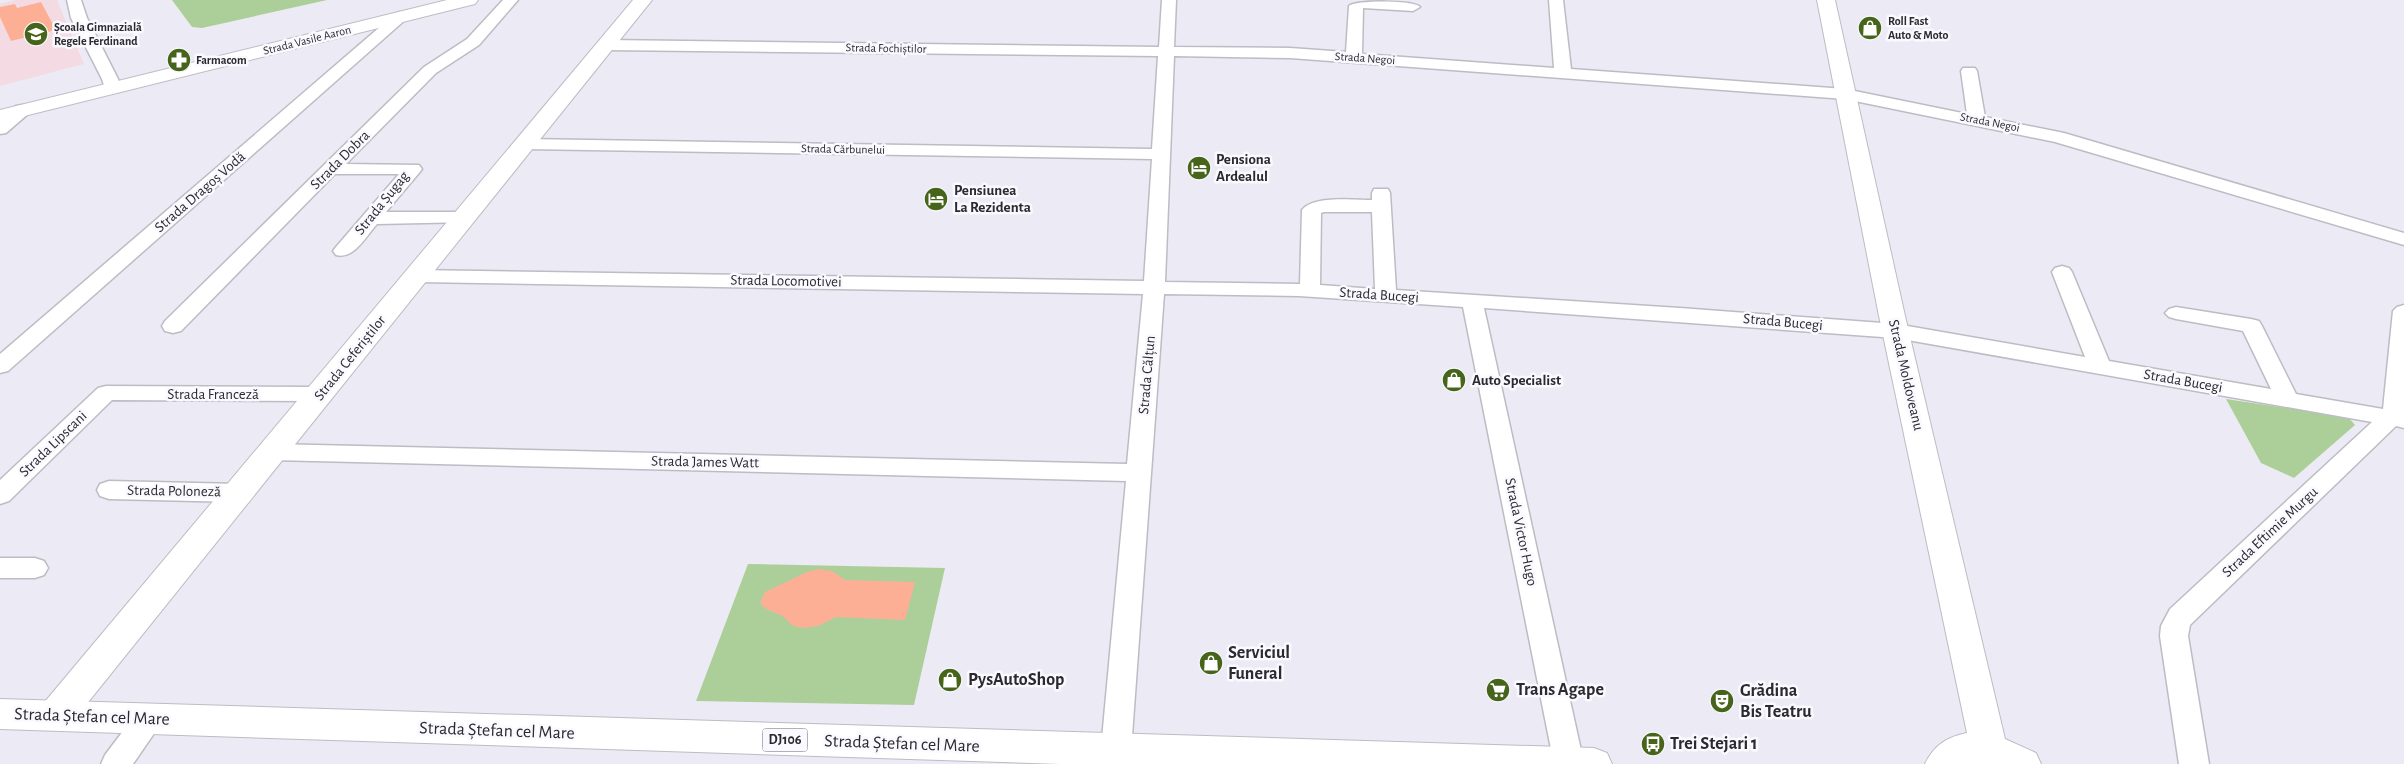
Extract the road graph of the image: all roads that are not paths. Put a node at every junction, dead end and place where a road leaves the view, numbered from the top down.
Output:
1 (74, 0) edge
2 (469, 0) edge
3 (511, 0) edge
4 (644, 0) edge
5 (1169, 0) edge
6 (1556, 0) edge
7 (1826, 0) edge
8 (1412, 6) dead end
9 (400, 17) junction
10 (607, 45) junction
11 (1166, 52) junction
12 (1354, 57) junction
13 (1969, 71) dead end
14 (1563, 72) junction
15 (112, 88) junction
16 (1845, 94) junction
17 (22, 110) junction
18 (0, 116) edge
19 (1976, 120) junction
20 (0, 129) edge
21 (525, 144) junction
22 (1161, 154) junction
23 (330, 169) junction
24 (370, 218) junction
25 (464, 218) junction
26 (2404, 239) edge
27 (343, 251) dead end
28 (2062, 272) dead end
29 (417, 276) junction
30 (1154, 287) junction
31 (1310, 291) junction
32 (1386, 296) junction
33 (1472, 301) junction
34 (2404, 311) edge
35 (2176, 312) dead end
36 (172, 326) dead end
37 (1896, 331) junction
38 (0, 366) edge
39 (2100, 366) junction
40 (106, 393) joint
41 (320, 394) junction
42 (2287, 398) junction
43 (2398, 418) edge
44 (272, 452) junction
45 (1138, 473) junction
46 (109, 490) dead end
47 (239, 492) junction
48 (0, 495) edge
49 (0, 568) edge
50 (35, 568) dead end
51 (0, 714) edge
52 (56, 715) junction
53 (149, 719) junction
54 (1988, 748) junction
55 (1116, 750) junction
56 (116, 764) edge
57 (1577, 764) edge
58 (1943, 764) edge
59 (2023, 764) edge
60 (2194, 764) edge

1 - 15 street
2 - 9 main road, Strada Vasile Aaron
3 - 23 street, Strada Dobra
4 - 10 main road, Strada Ceferiștilor
5 - 11 street, Strada Călțun
6 - 14 street
7 - 16 main road, Strada Moldoveanu
8 - 12 street
9 - 15 main road, Strada Vasile Aaron
9 - 38 street, Strada Dragoș Vodă
10 - 11 street, Strada Fochiștilor
10 - 21 main road, Strada Ceferiștilor
11 - 12 street, Strada Negoi
11 - 22 street, Strada Călțun
12 - 14 street, Strada Negoi
13 - 19 street
14 - 16 street, Strada Negoi
15 - 17 main road, Strada Vasile Aaron
16 - 19 street, Strada Negoi
16 - 37 main road, Strada Moldoveanu
17 - 18 main road, Strada Vasile Aaron
17 - 20 street
19 - 26 street, Strada Negoi
21 - 22 street, Strada Cărbunelui
21 - 25 main road, Strada Ceferiștilor
22 - 30 street, Strada Călțun
23 - 24 street, Strada Șugag
23 - 36 street, Strada Dobra
24 - 25 street
24 - 27 street, Strada Șugag
25 - 29 main road, Strada Ceferiștilor
28 - 39 street
29 - 30 street, Strada Locomotivei
29 - 41 main road, Strada Ceferiștilor
30 - 31 street, Strada Bucegi
30 - 45 street, Strada Călțun
31 - 32 street, Strada Bucegi
31 - 32 street
32 - 33 street, Strada Bucegi
33 - 37 street, Strada Bucegi
33 - 57 street, Strada Victor Hugo
34 - 43 street
35 - 42 street
37 - 39 street, Strada Bucegi
37 - 54 main road, Strada Moldoveanu
39 - 42 street, Strada Bucegi
40 - 41 street, Strada Franceză
40 - 48 street, Strada Lipscani
41 - 44 main road, Strada Ceferiștilor
42 - 43 street, Strada Bucegi
43 - 60 street, Strada Eftimie Murgu
44 - 45 street, Strada James Watt
44 - 47 main road, Strada Ceferiștilor
45 - 55 street, Strada Călțun
46 - 47 street, Strada Poloneză
47 - 52 main road, Strada Ceferiștilor
49 - 50 street
51 - 52 main road, Strada Ștefan cel Mare / DJ106
52 - 53 main road, Strada Ștefan cel Mare / DJ106
53 - 55 main road, Strada Ștefan cel Mare / DJ106
53 - 56 street
54 - 58 main road
54 - 59 main road
55 - 57 main road, Strada Ștefan cel Mare / DJ106

